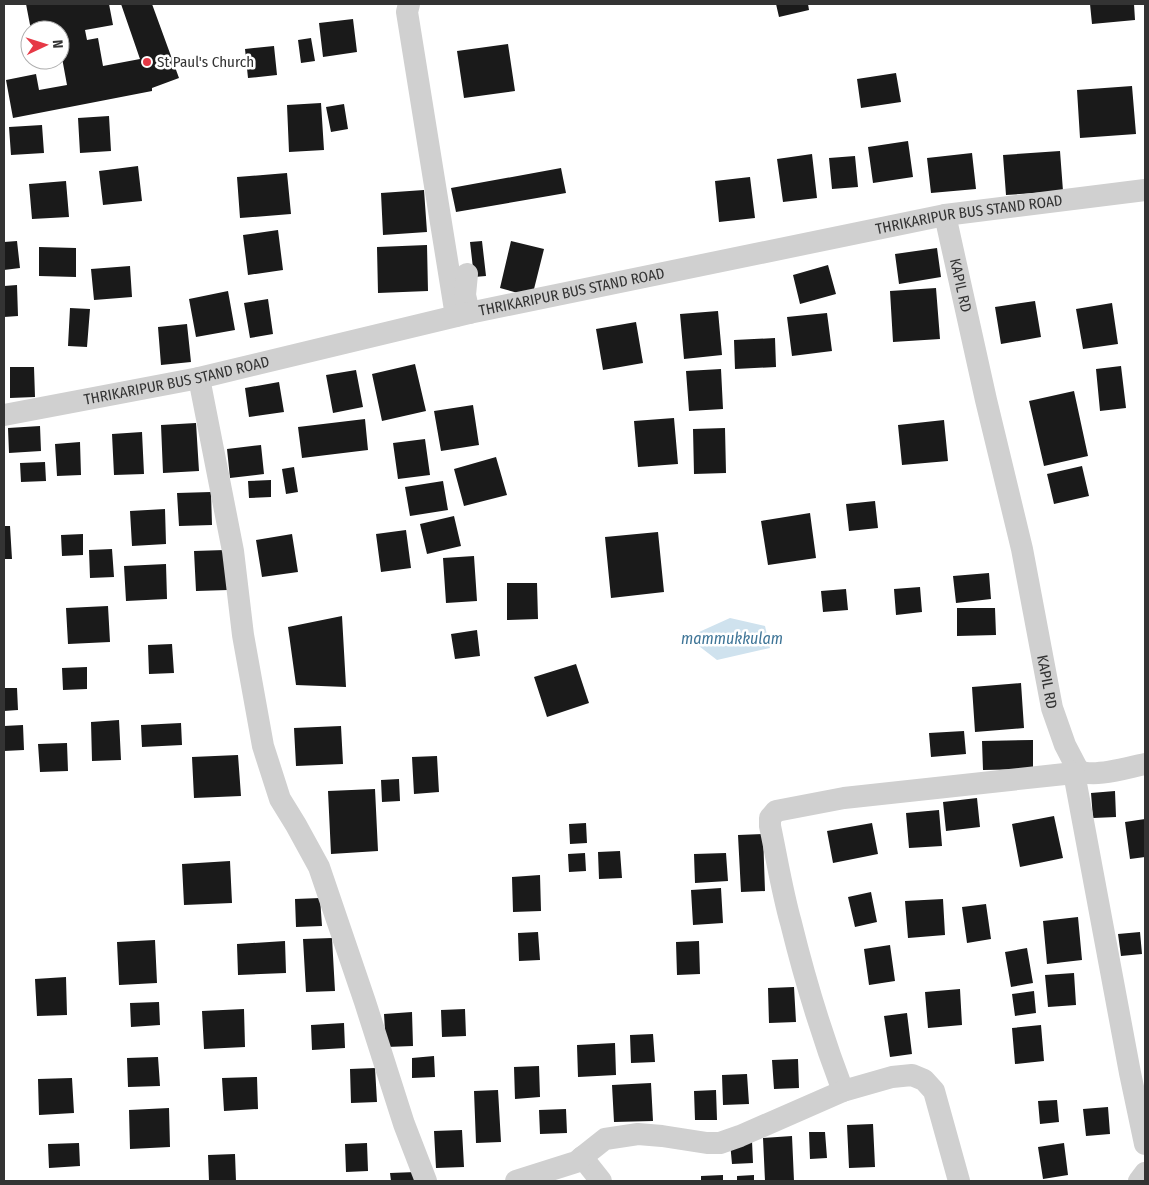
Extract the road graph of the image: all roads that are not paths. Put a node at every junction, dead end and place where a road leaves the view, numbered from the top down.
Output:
1 (409, 4) edge
2 (1145, 190) edge
3 (945, 215) junction
4 (467, 274) dead end
5 (462, 315) junction
6 (199, 378) junction
7 (4, 416) edge
8 (1145, 764) edge
9 (1076, 772) junction
10 (843, 1091) junction
11 (1145, 1144) edge
12 (582, 1158) junction
13 (1145, 1173) edge
14 (426, 1181) edge
15 (516, 1181) edge
16 (601, 1181) edge
17 (958, 1181) edge
18 (1139, 1181) edge

1 - 5 street
2 - 3 street, THRIKARIPUR BUS STAND ROAD
3 - 5 street, THRIKARIPUR BUS STAND ROAD
3 - 9 street, KAPIL RD
4 - 5 street
5 - 6 street, THRIKARIPUR BUS STAND ROAD
6 - 7 street, THRIKARIPUR BUS STAND ROAD
6 - 14 street
8 - 9 street
9 - 10 street
9 - 11 street, KAPIL RD
10 - 12 street
10 - 17 street
12 - 15 street
12 - 16 street
13 - 18 street

